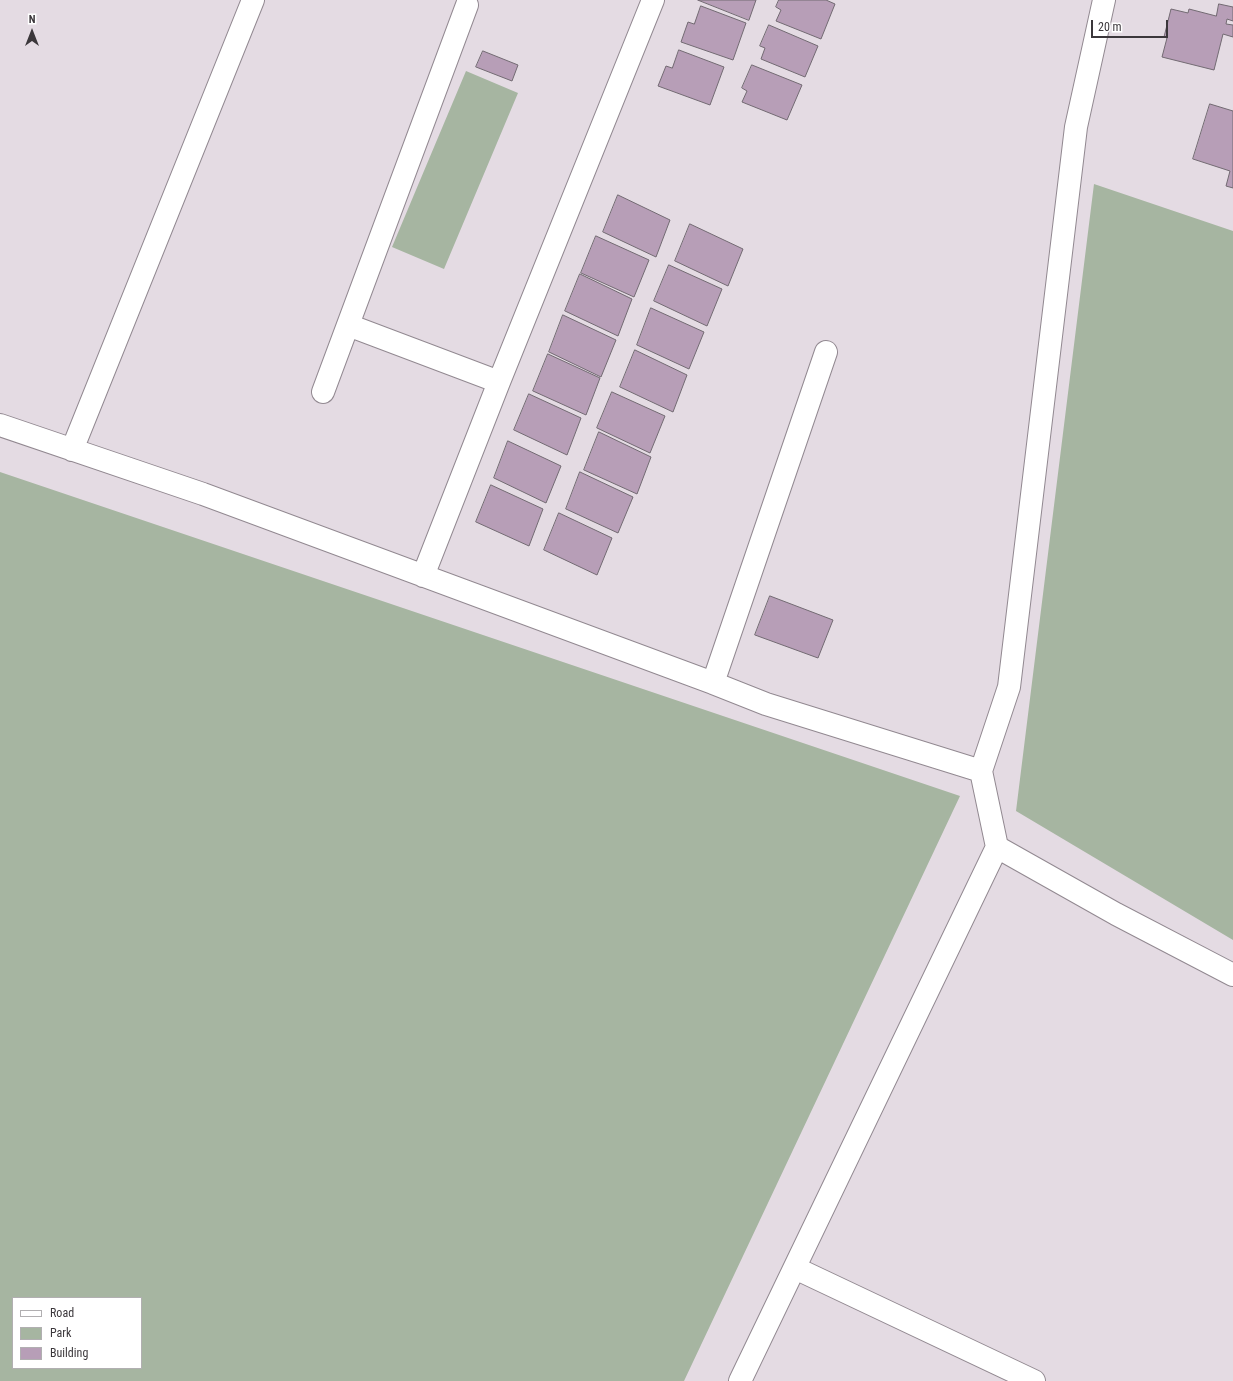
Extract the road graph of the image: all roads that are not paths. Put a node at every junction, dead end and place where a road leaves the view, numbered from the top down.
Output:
1 (253, 0) edge
2 (653, 0) edge
3 (1104, 0) edge
4 (467, 5) dead end
5 (348, 325) junction
6 (826, 352) dead end
7 (499, 382) junction
8 (323, 392) dead end
9 (0, 425) edge
10 (72, 450) junction
11 (423, 576) junction
12 (713, 683) junction
13 (981, 771) junction
14 (997, 847) junction
15 (1233, 975) edge
16 (795, 1268) junction
17 (740, 1381) edge
18 (1034, 1381) edge

1 - 10 street
2 - 7 street
3 - 13 street
4 - 5 street
5 - 7 street
5 - 8 street
6 - 12 street
7 - 11 street
9 - 10 street
10 - 11 street
11 - 12 street
12 - 13 street
13 - 14 street
14 - 15 street
14 - 16 street
16 - 17 street
16 - 18 street

